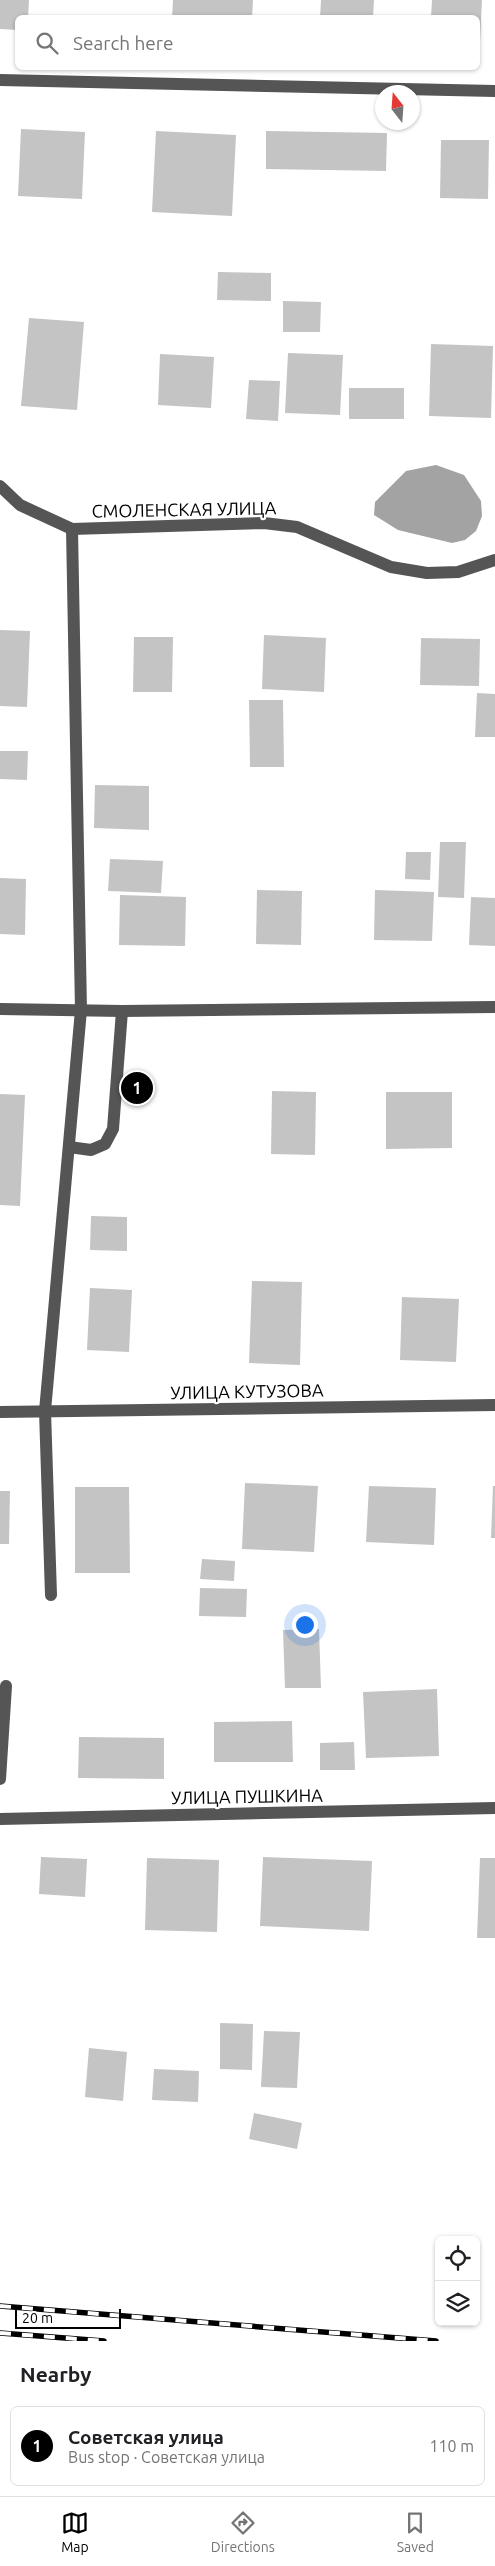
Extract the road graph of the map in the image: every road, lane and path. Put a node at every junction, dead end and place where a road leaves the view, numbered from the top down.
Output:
1 (0, 80) edge
2 (495, 91) edge
3 (0, 486) edge
4 (72, 529) junction
5 (495, 560) edge
6 (495, 1008) edge
7 (0, 1009) edge
8 (81, 1010) junction
9 (122, 1011) junction
10 (69, 1147) junction
11 (495, 1405) edge
12 (45, 1411) junction
13 (0, 1412) edge
14 (51, 1595) dead end
15 (6, 1686) dead end
16 (0, 1779) edge
17 (495, 1808) edge
18 (0, 1820) edge

1 - 2 street
3 - 4 street
4 - 5 street, СМОЛЕНСКАЯ УЛИЦА
4 - 8 street
6 - 9 street
7 - 8 street
8 - 9 street
8 - 10 street
9 - 10 street
10 - 12 street
11 - 12 street, УЛИЦА КУТУЗОВА
12 - 13 street, УЛИЦА КУТУЗОВА
12 - 14 street
15 - 16 street
17 - 18 street, УЛИЦА ПУШКИНА

